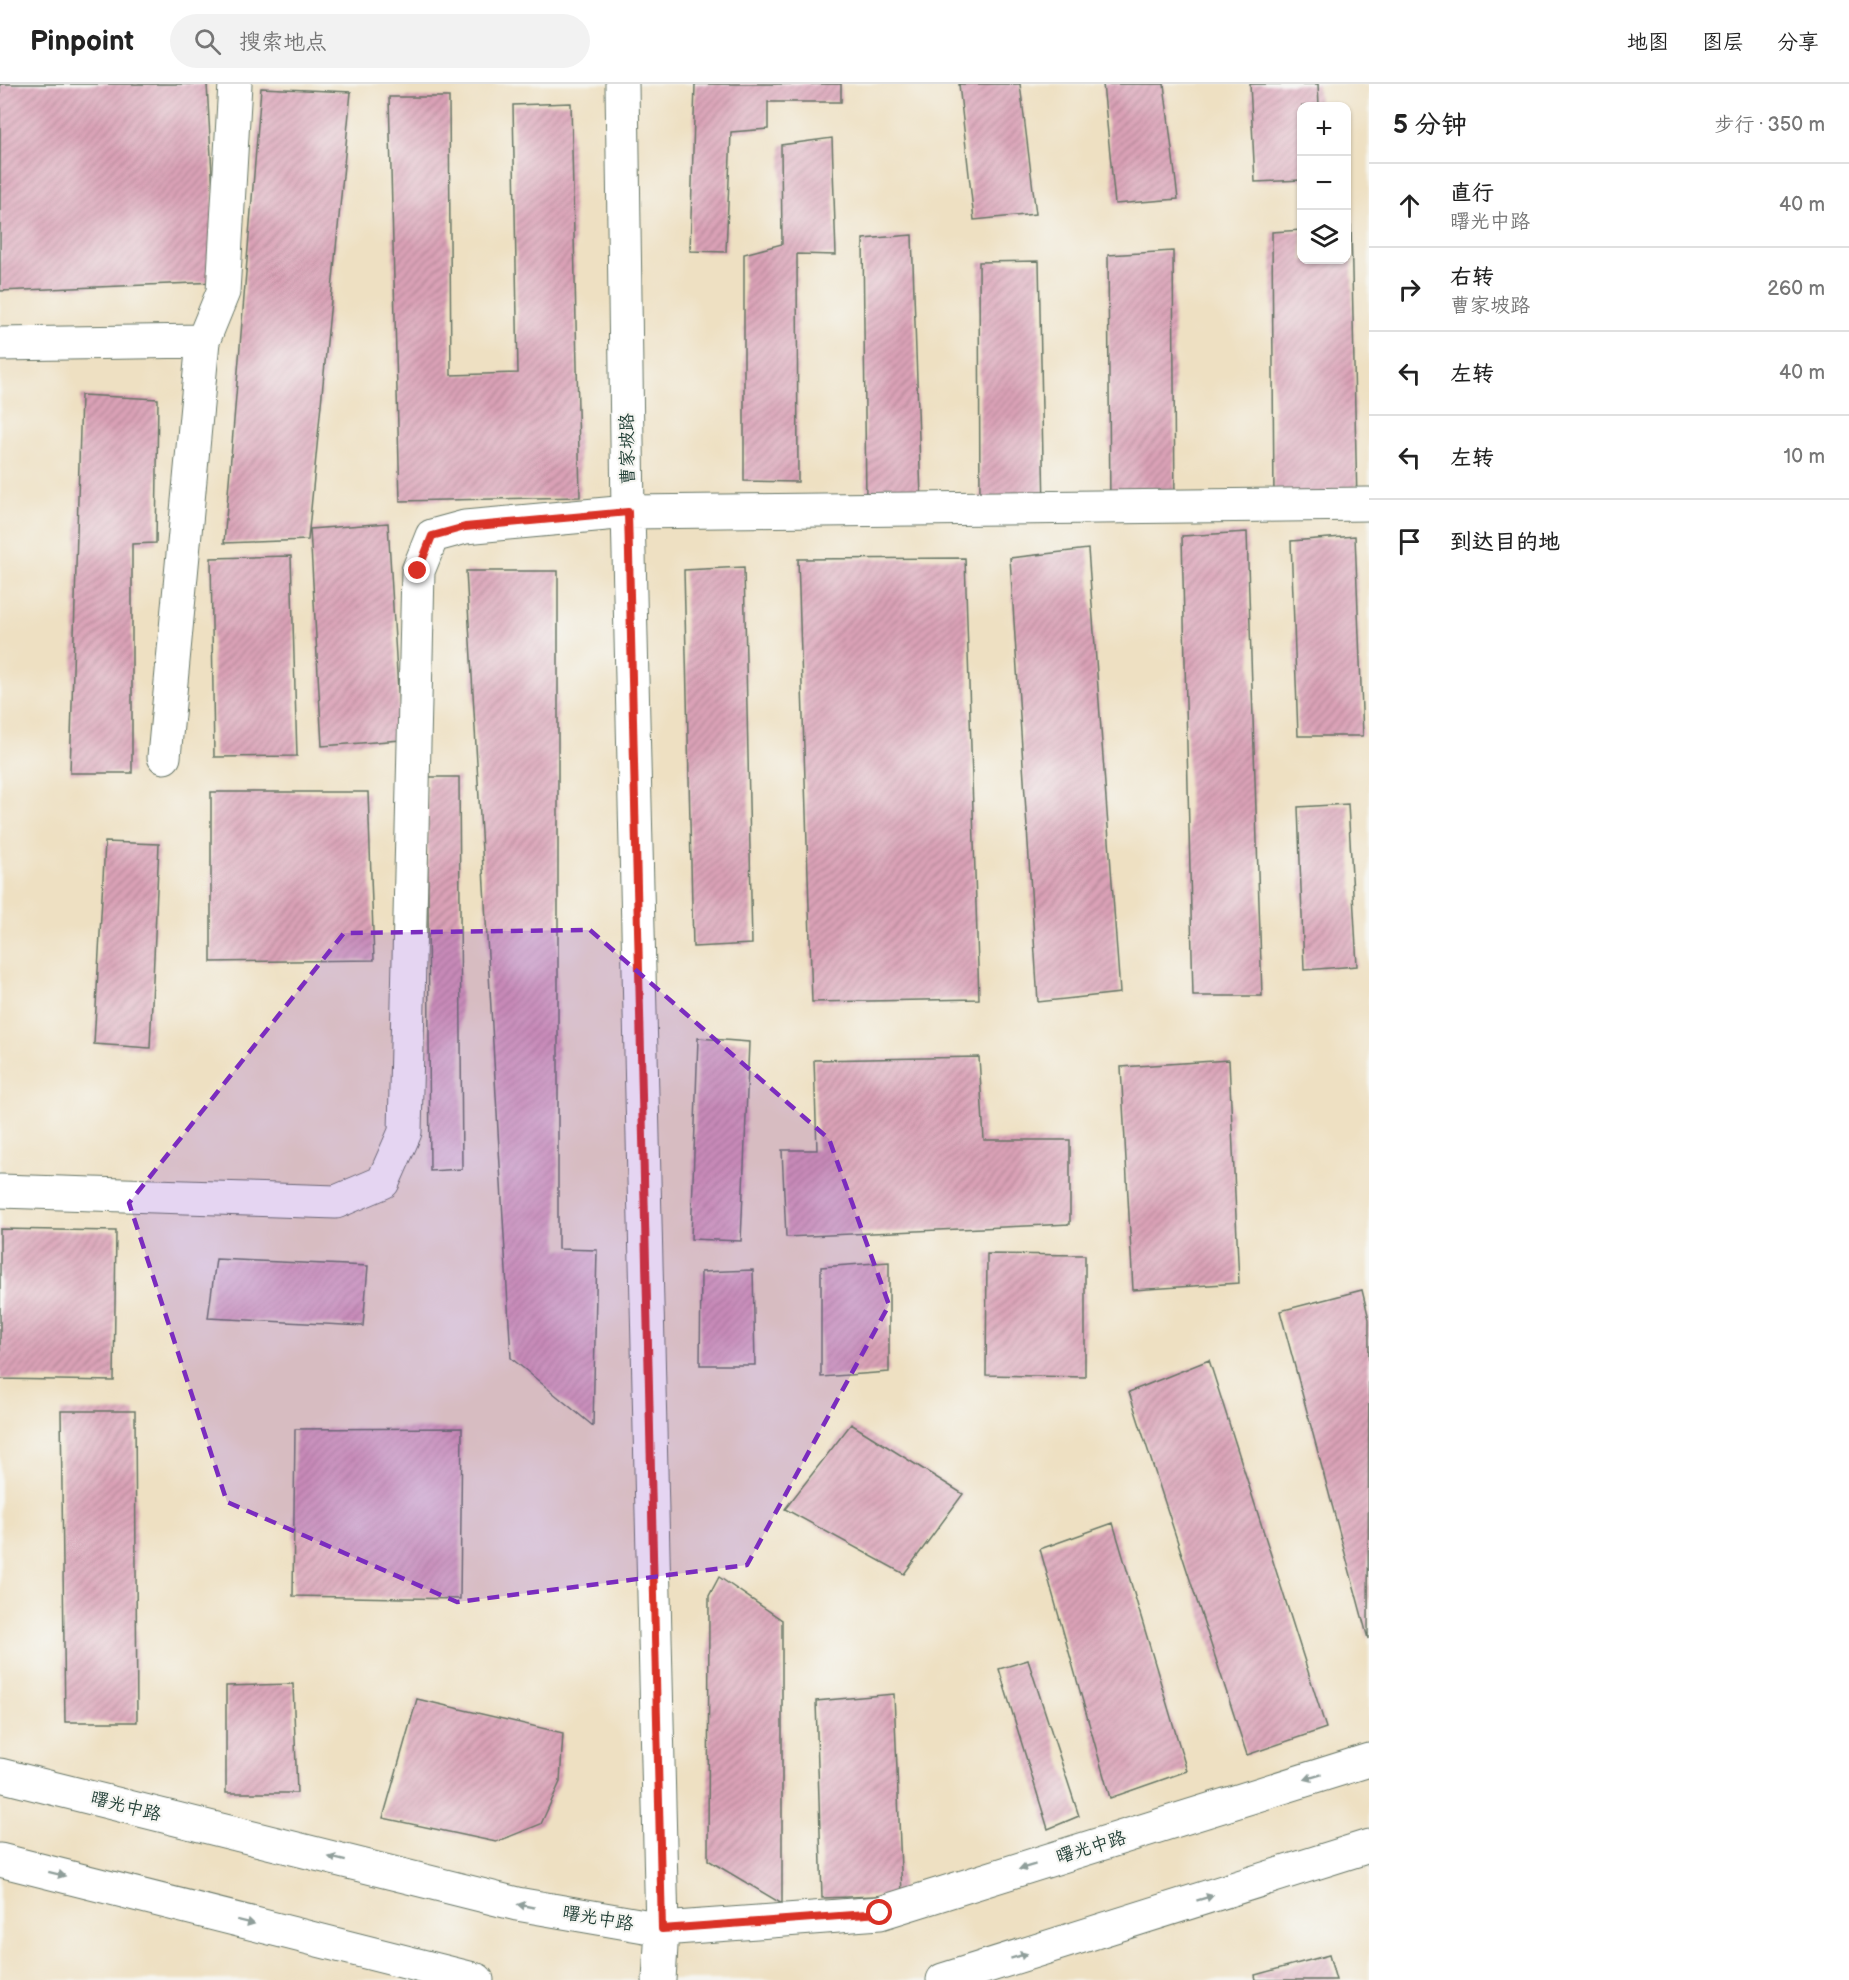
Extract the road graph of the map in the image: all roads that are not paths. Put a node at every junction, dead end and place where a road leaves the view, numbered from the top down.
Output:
1 (235, 84) edge
2 (622, 84) edge
3 (203, 341) junction
4 (0, 344) edge
5 (1369, 504) edge
6 (628, 512) junction
7 (164, 758) dead end
8 (0, 1191) edge
9 (1369, 1760) edge
10 (0, 1775) edge
11 (1369, 1846) edge
12 (0, 1860) edge
13 (662, 1929) junction
14 (477, 1980) edge
15 (659, 1980) edge
16 (943, 1980) edge

1 - 3 street
2 - 6 street, 曹家坡路
3 - 4 street
3 - 7 street
5 - 6 street
6 - 8 street
6 - 13 street, 曹家坡路
9 -> 13 street, 曙光中路
13 -> 10 street, 曙光中路
16 -> 11 street
12 -> 14 street
13 - 15 street, 曹家坡路

